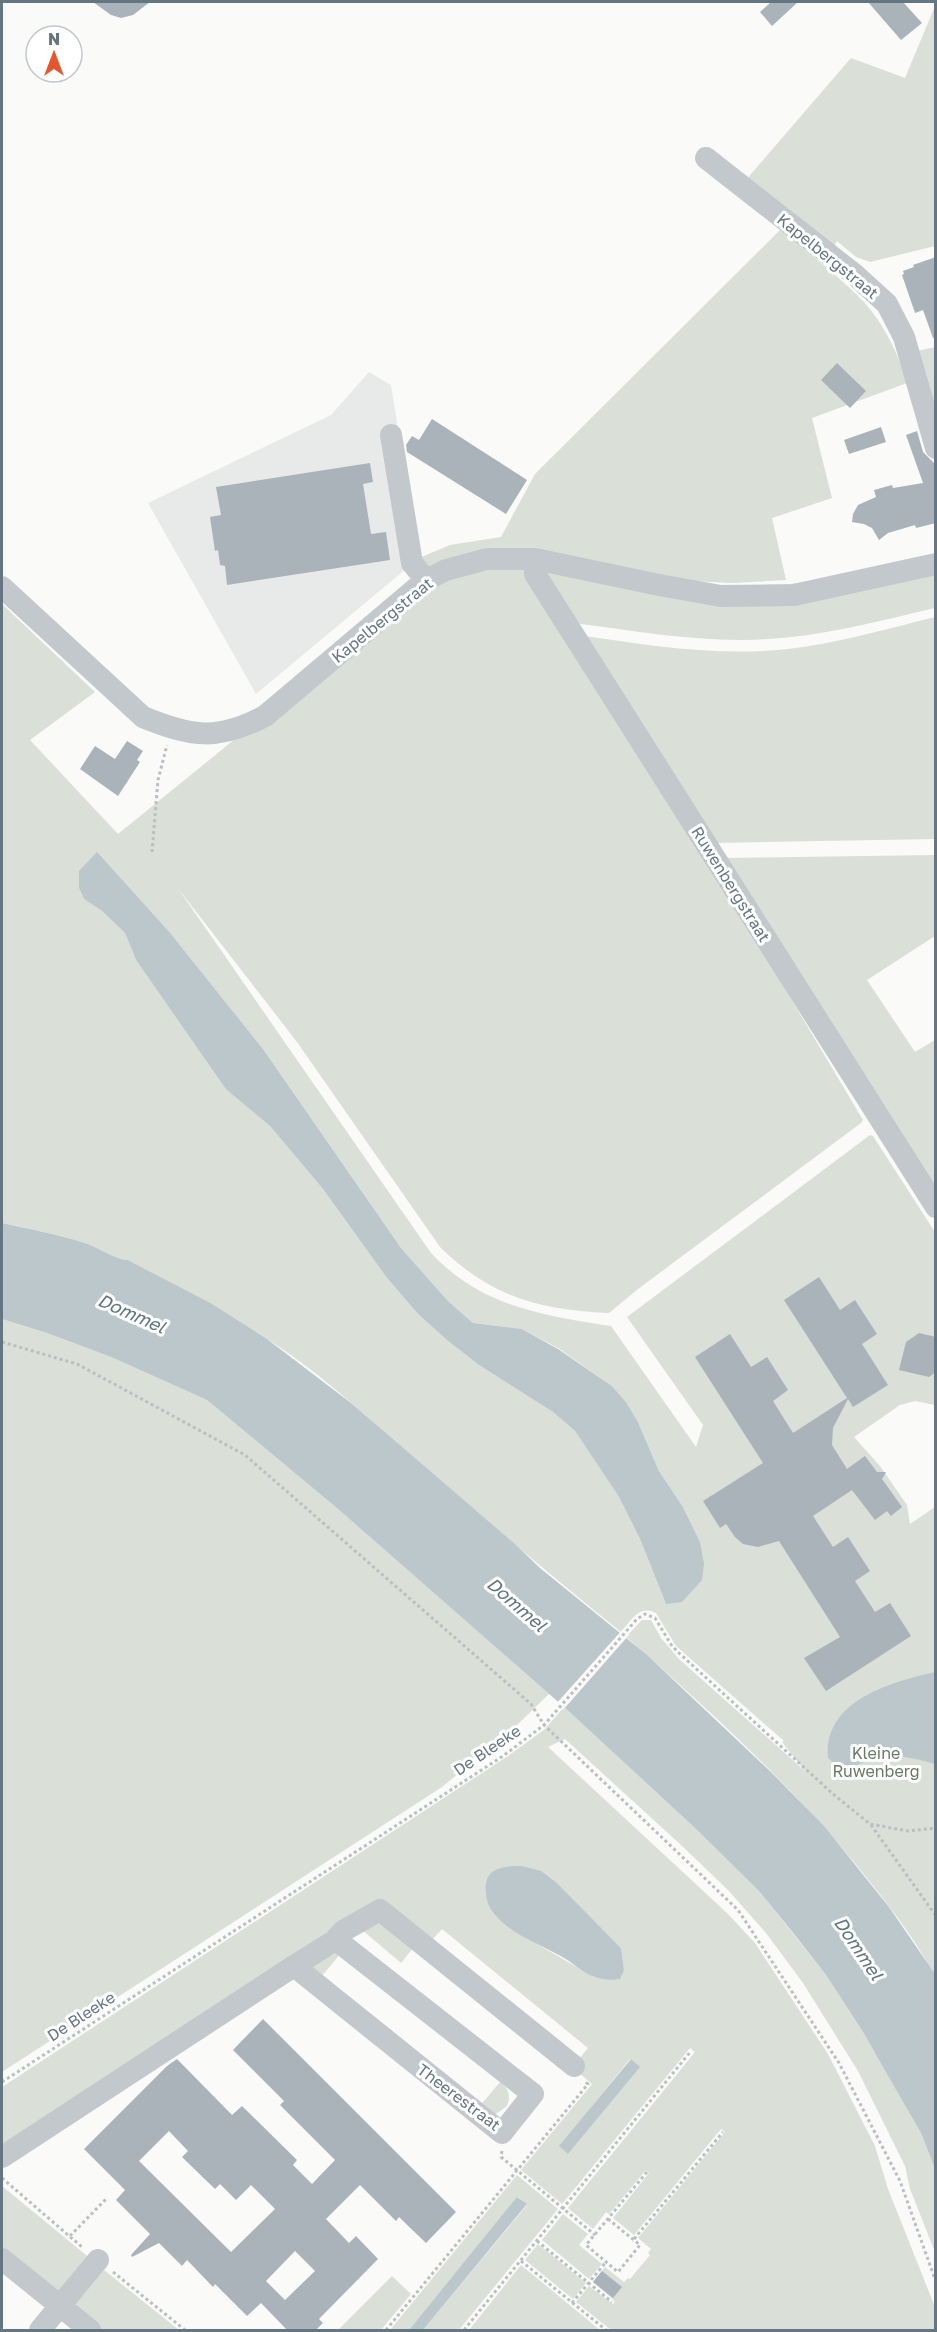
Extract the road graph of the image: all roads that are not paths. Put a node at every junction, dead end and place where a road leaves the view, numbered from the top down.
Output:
1 (706, 159) dead end
2 (391, 435) dead end
3 (936, 448) edge
4 (535, 559) junction
5 (936, 564) edge
6 (426, 580) junction
7 (2, 587) edge
8 (936, 1207) edge
9 (334, 1941) junction
10 (294, 1966) junction
11 (574, 2066) road end
12 (2, 2157) edge
13 (2, 2259) edge
14 (98, 2260) dead end
15 (60, 2306) junction
16 (40, 2331) edge
17 (90, 2331) edge

1 - 3 street, Kapelbergstraat
2 - 6 street
4 - 5 street, Kapelbergstraat
4 - 6 street, Kapelbergstraat
4 - 8 street, Ruwenbergstraat
6 - 7 street, Kapelbergstraat
9 - 10 street
9 - 10 street, Theerestraat
9 - 11 street
10 - 12 street
13 - 15 street
14 - 15 street
15 - 16 street
15 - 17 street

